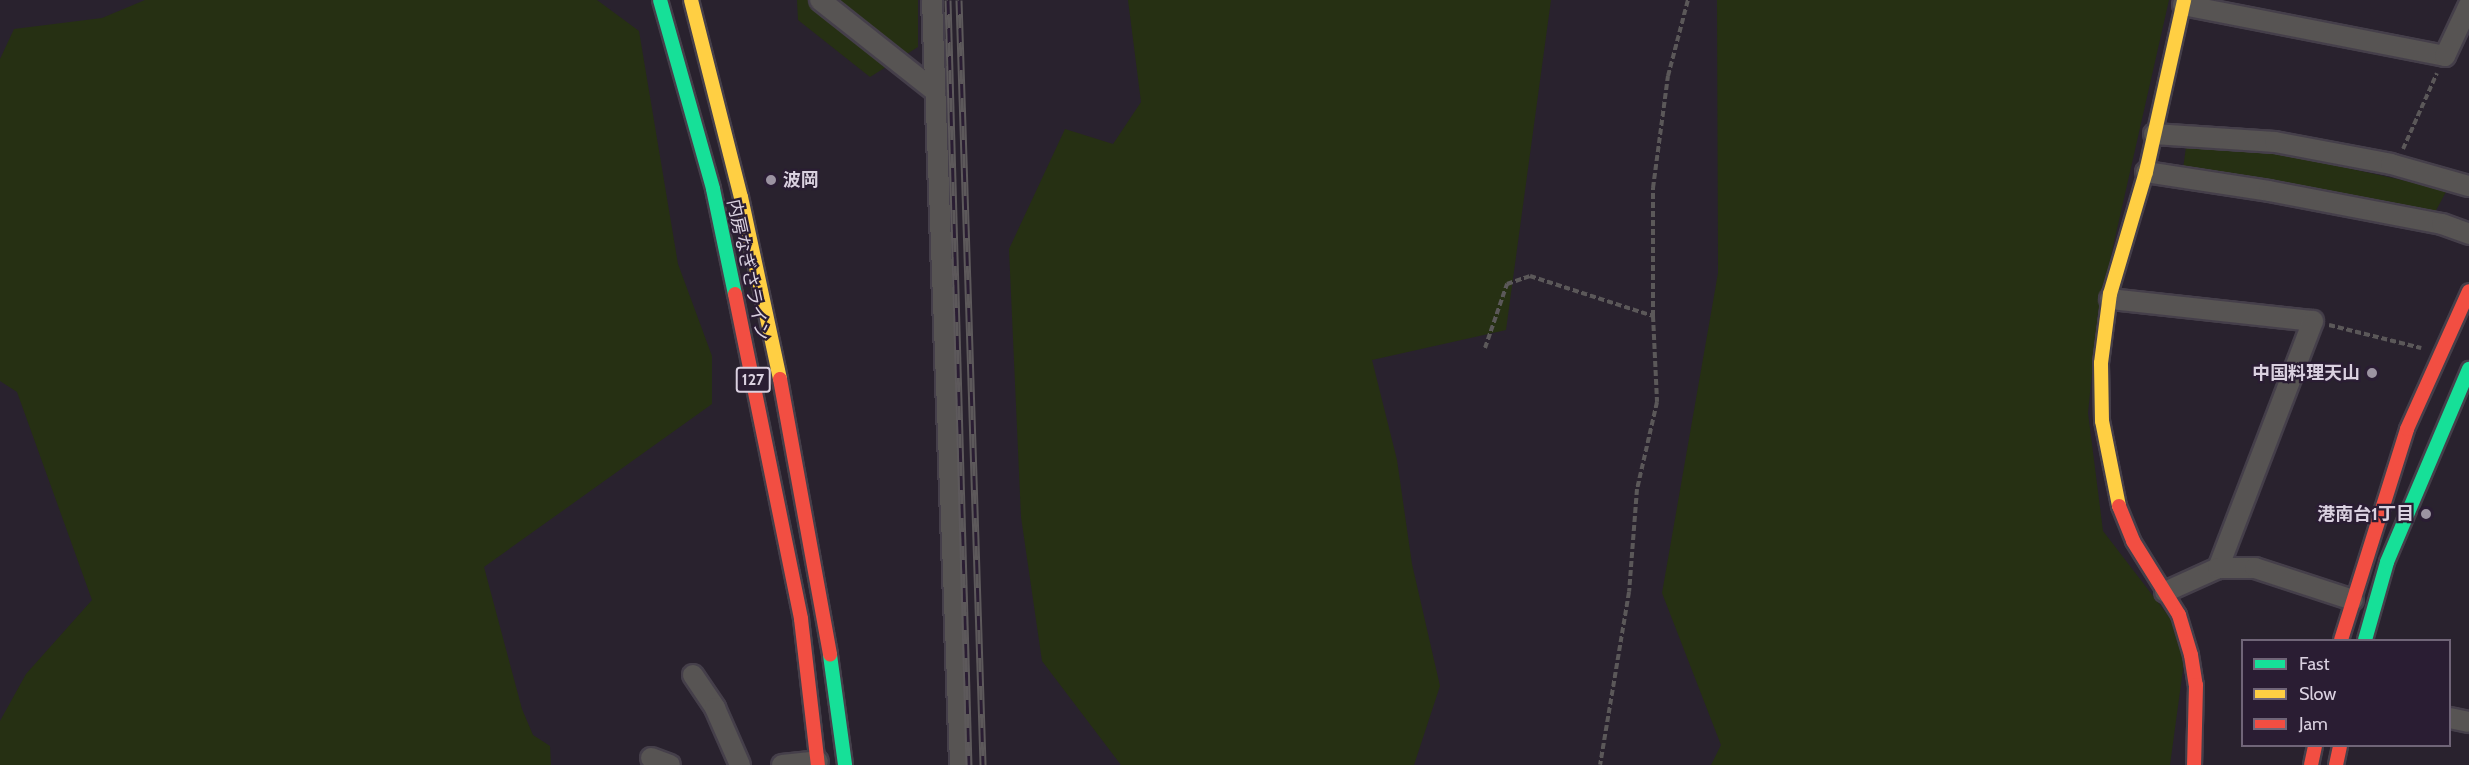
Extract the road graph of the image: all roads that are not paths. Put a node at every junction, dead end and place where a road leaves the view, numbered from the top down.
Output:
1 (658, 0) edge
2 (691, 0) edge
3 (820, 0) edge
4 (932, 0) edge
5 (2183, 2) edge
6 (2469, 5) edge
7 (935, 91) junction
8 (2154, 134) junction
9 (2146, 172) junction
10 (2469, 186) edge
11 (2469, 234) edge
12 (2469, 291) edge
13 (2110, 299) junction
14 (2469, 369) edge
15 (2218, 568) junction
16 (2165, 592) junction
17 (2353, 600) junction
18 (2341, 639) edge
19 (2365, 639) edge
20 (693, 675) dead end
21 (2451, 718) edge
22 (2469, 722) edge
23 (2314, 747) edge
24 (2340, 747) edge
25 (651, 759) dead end
26 (818, 763) edge
27 (670, 765) edge
28 (740, 765) edge
29 (782, 765) edge
30 (845, 765) edge
31 (960, 765) edge
32 (2194, 765) edge
33 (2311, 765) edge
34 (2336, 765) edge

1 - 26 main road, 内房なぎさライン / 127
2 - 30 main road, 内房なぎさライン / 127
3 - 7 street
4 - 7 street
5 - 6 street
5 - 8 main road
7 - 31 street
8 - 9 main road
8 - 10 street
9 - 11 street
9 - 13 main road
12 - 17 main road
13 - 15 street
13 - 16 main road
14 - 19 main road
15 - 16 street
15 - 17 street
16 - 32 main road
17 - 18 main road
20 - 28 street
21 - 22 street
23 - 33 main road
24 - 34 main road
25 - 27 street
26 - 29 street

